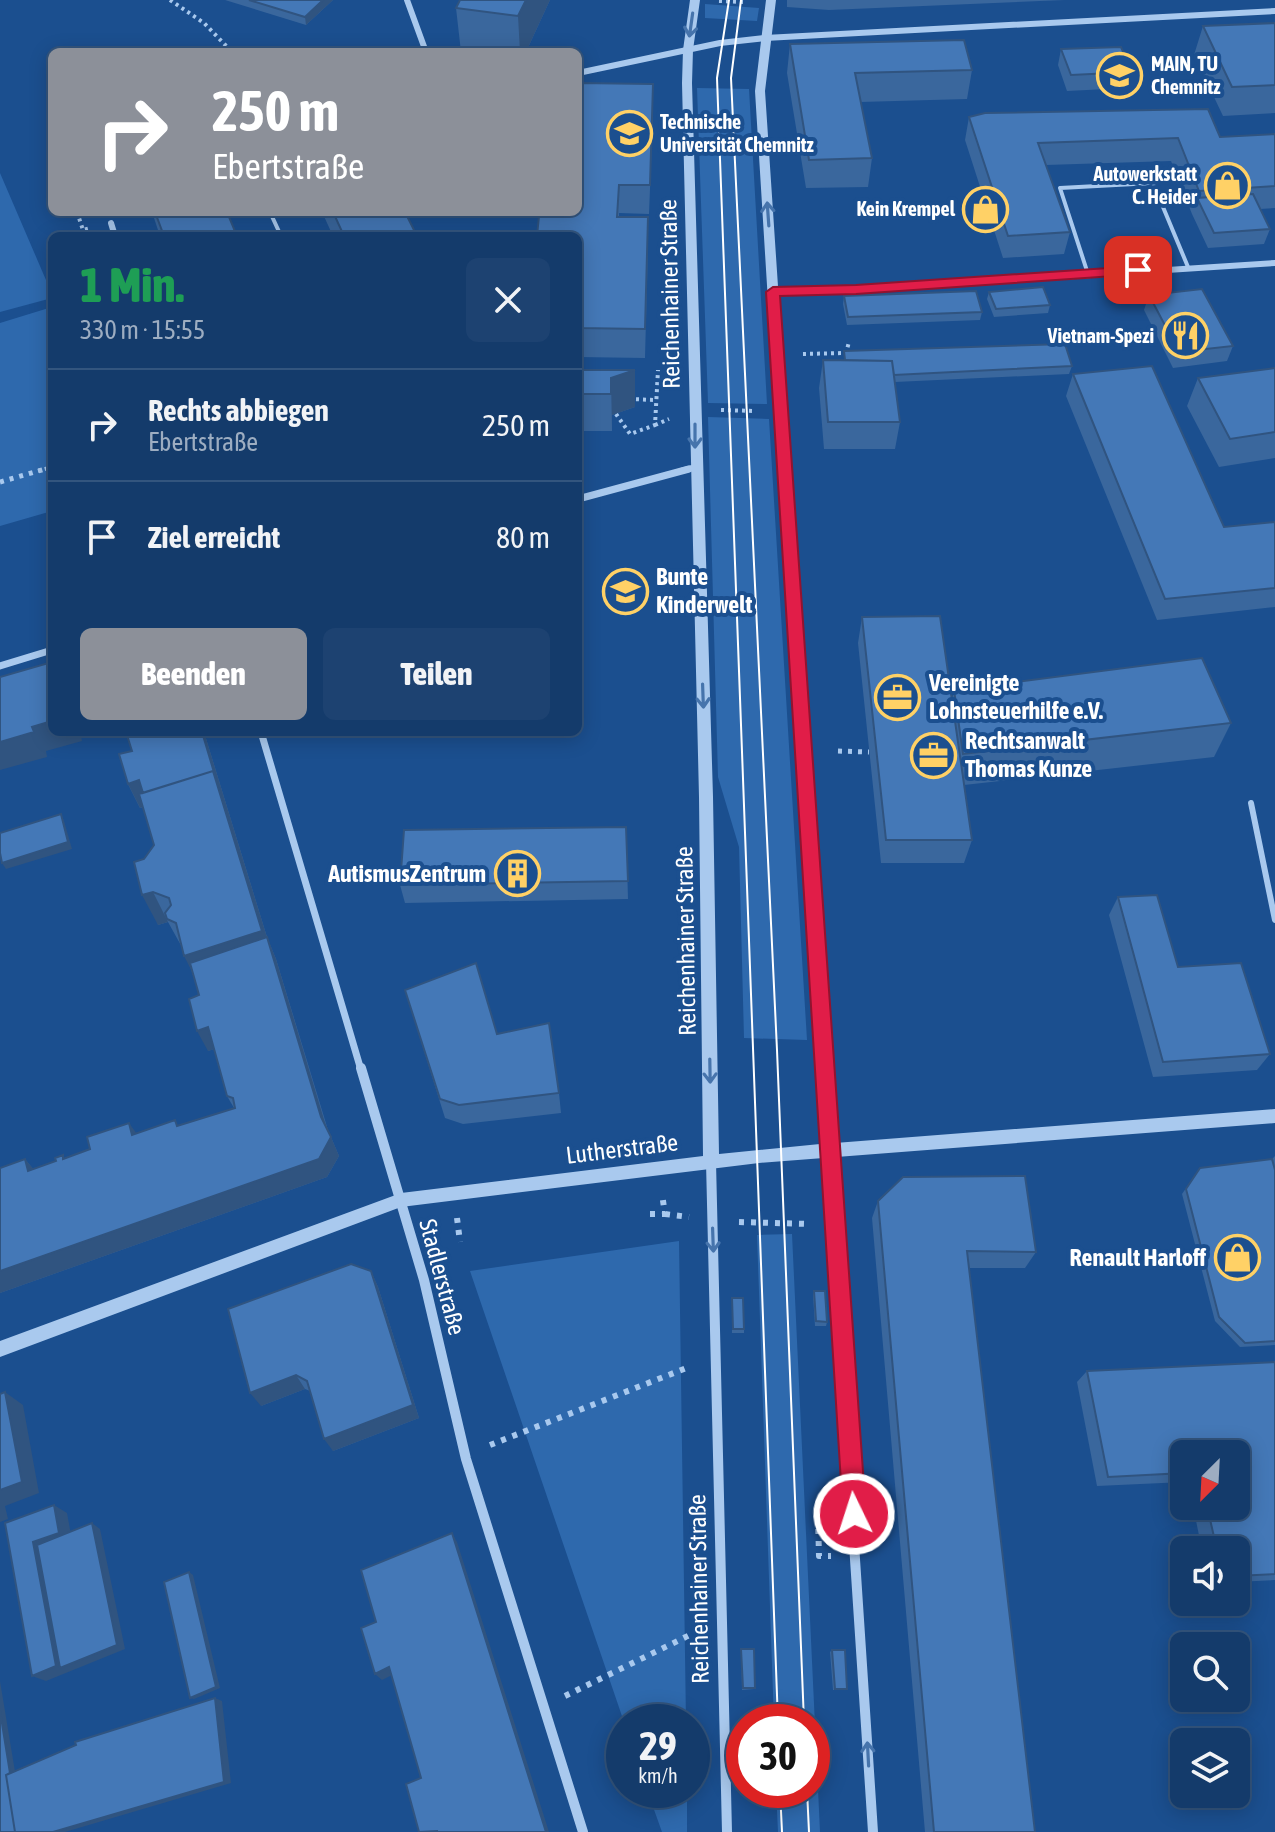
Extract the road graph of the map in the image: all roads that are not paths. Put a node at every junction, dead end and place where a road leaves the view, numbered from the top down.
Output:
1 (407, 0) edge
2 (695, 0) edge
3 (771, 2) edge
4 (1275, 11) edge
5 (765, 38) junction
6 (425, 48) edge
7 (688, 50) junction
8 (582, 72) edge
9 (111, 223) dead end
10 (114, 232) edge
11 (1275, 263) edge
12 (1188, 267) junction
13 (1088, 274) junction
14 (773, 292) junction
15 (696, 467) junction
16 (582, 498) edge
17 (48, 651) edge
18 (0, 666) edge
19 (262, 736) edge
20 (1251, 803) dead end
21 (1275, 920) edge
22 (1275, 1116) edge
23 (828, 1149) junction
24 (711, 1162) junction
25 (401, 1200) junction
26 (0, 1349) edge
27 (583, 1832) edge
28 (727, 1832) edge
29 (873, 1832) edge

1 - 6 street
2 -> 7 street, Reichenhainer Straße
3 - 5 street
4 - 5 street
5 - 7 street
14 -> 5 street
7 - 8 street
7 -> 15 street, Reichenhainer Straße
9 - 10 street
11 - 12 street
12 - 13 street
12 - 13 lane
13 - 14 street
14 - 23 street
15 - 16 street
15 -> 24 street, Reichenhainer Straße
17 - 18 street
19 - 25 street, Stadlerstraße
20 - 21 lane
22 - 23 street, Lutherstraße
23 - 24 street, Lutherstraße
29 -> 23 street
24 - 25 street, Lutherstraße
24 -> 28 street, Reichenhainer Straße
25 - 26 street, Lutherstraße
25 - 27 street, Stadlerstraße

